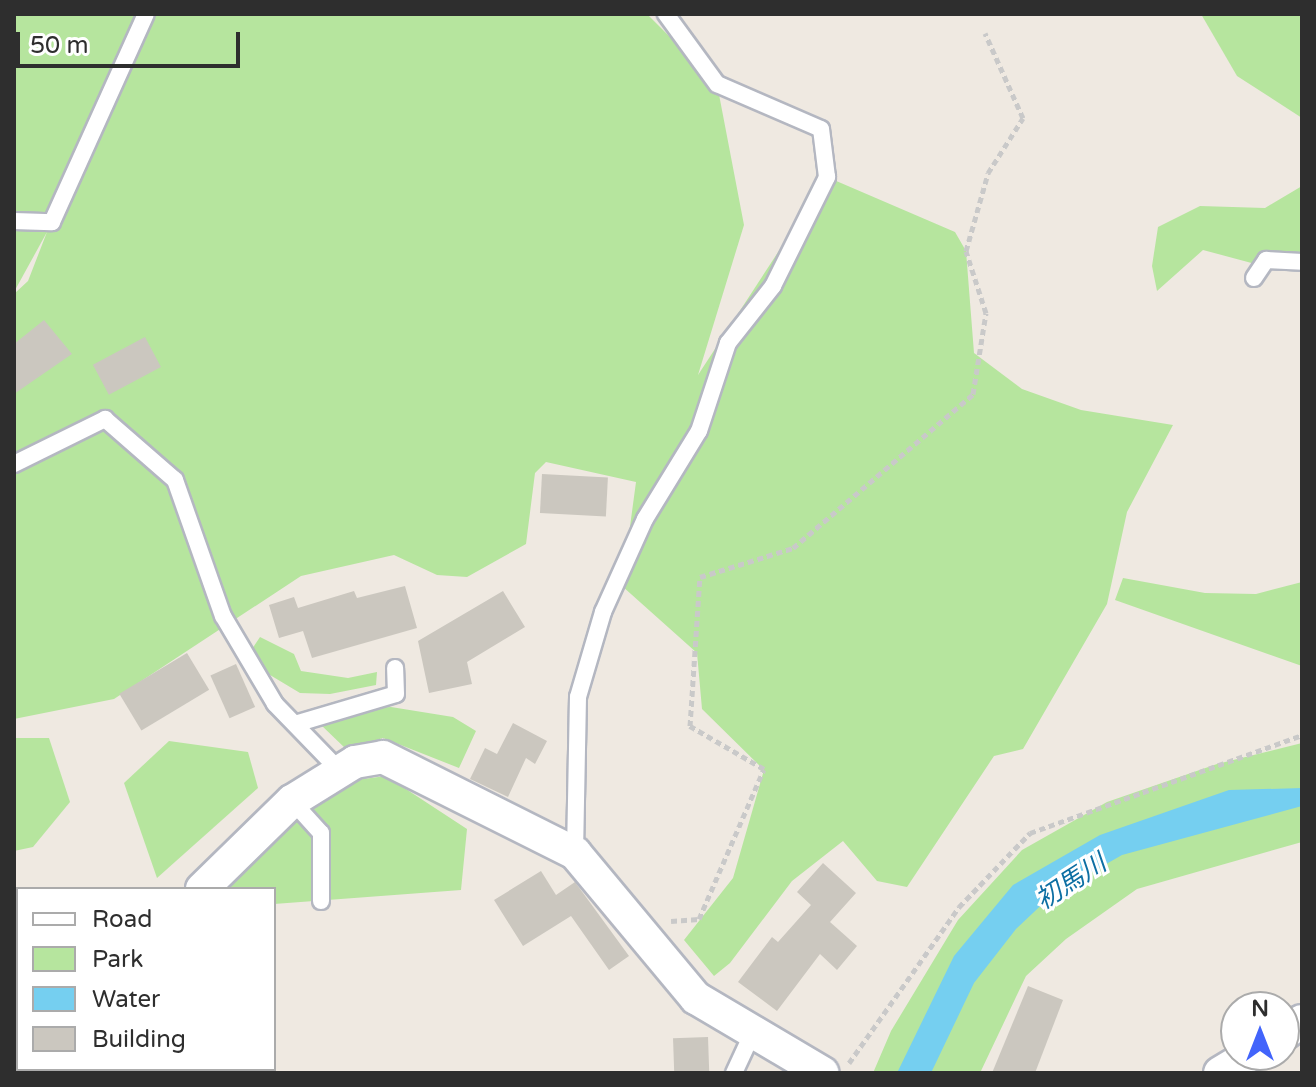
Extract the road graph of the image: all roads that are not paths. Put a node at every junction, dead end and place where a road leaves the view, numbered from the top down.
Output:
1 (146, 14) edge
2 (666, 14) edge
3 (14, 221) edge
4 (1302, 262) edge
5 (1254, 278) dead end
6 (14, 464) edge
7 (395, 668) dead end
8 (295, 724) junction
9 (340, 771) junction
10 (292, 801) junction
11 (575, 853) junction
12 (204, 887) edge
13 (321, 901) dead end
14 (753, 1032) junction
15 (734, 1073) edge
16 (823, 1073) edge

1 - 3 lane
2 - 11 lane
4 - 5 lane
6 - 8 lane
7 - 8 lane
8 - 9 lane
9 - 10 street
9 - 11 street
10 - 12 street
10 - 13 lane
11 - 14 street
14 - 15 lane
14 - 16 street

